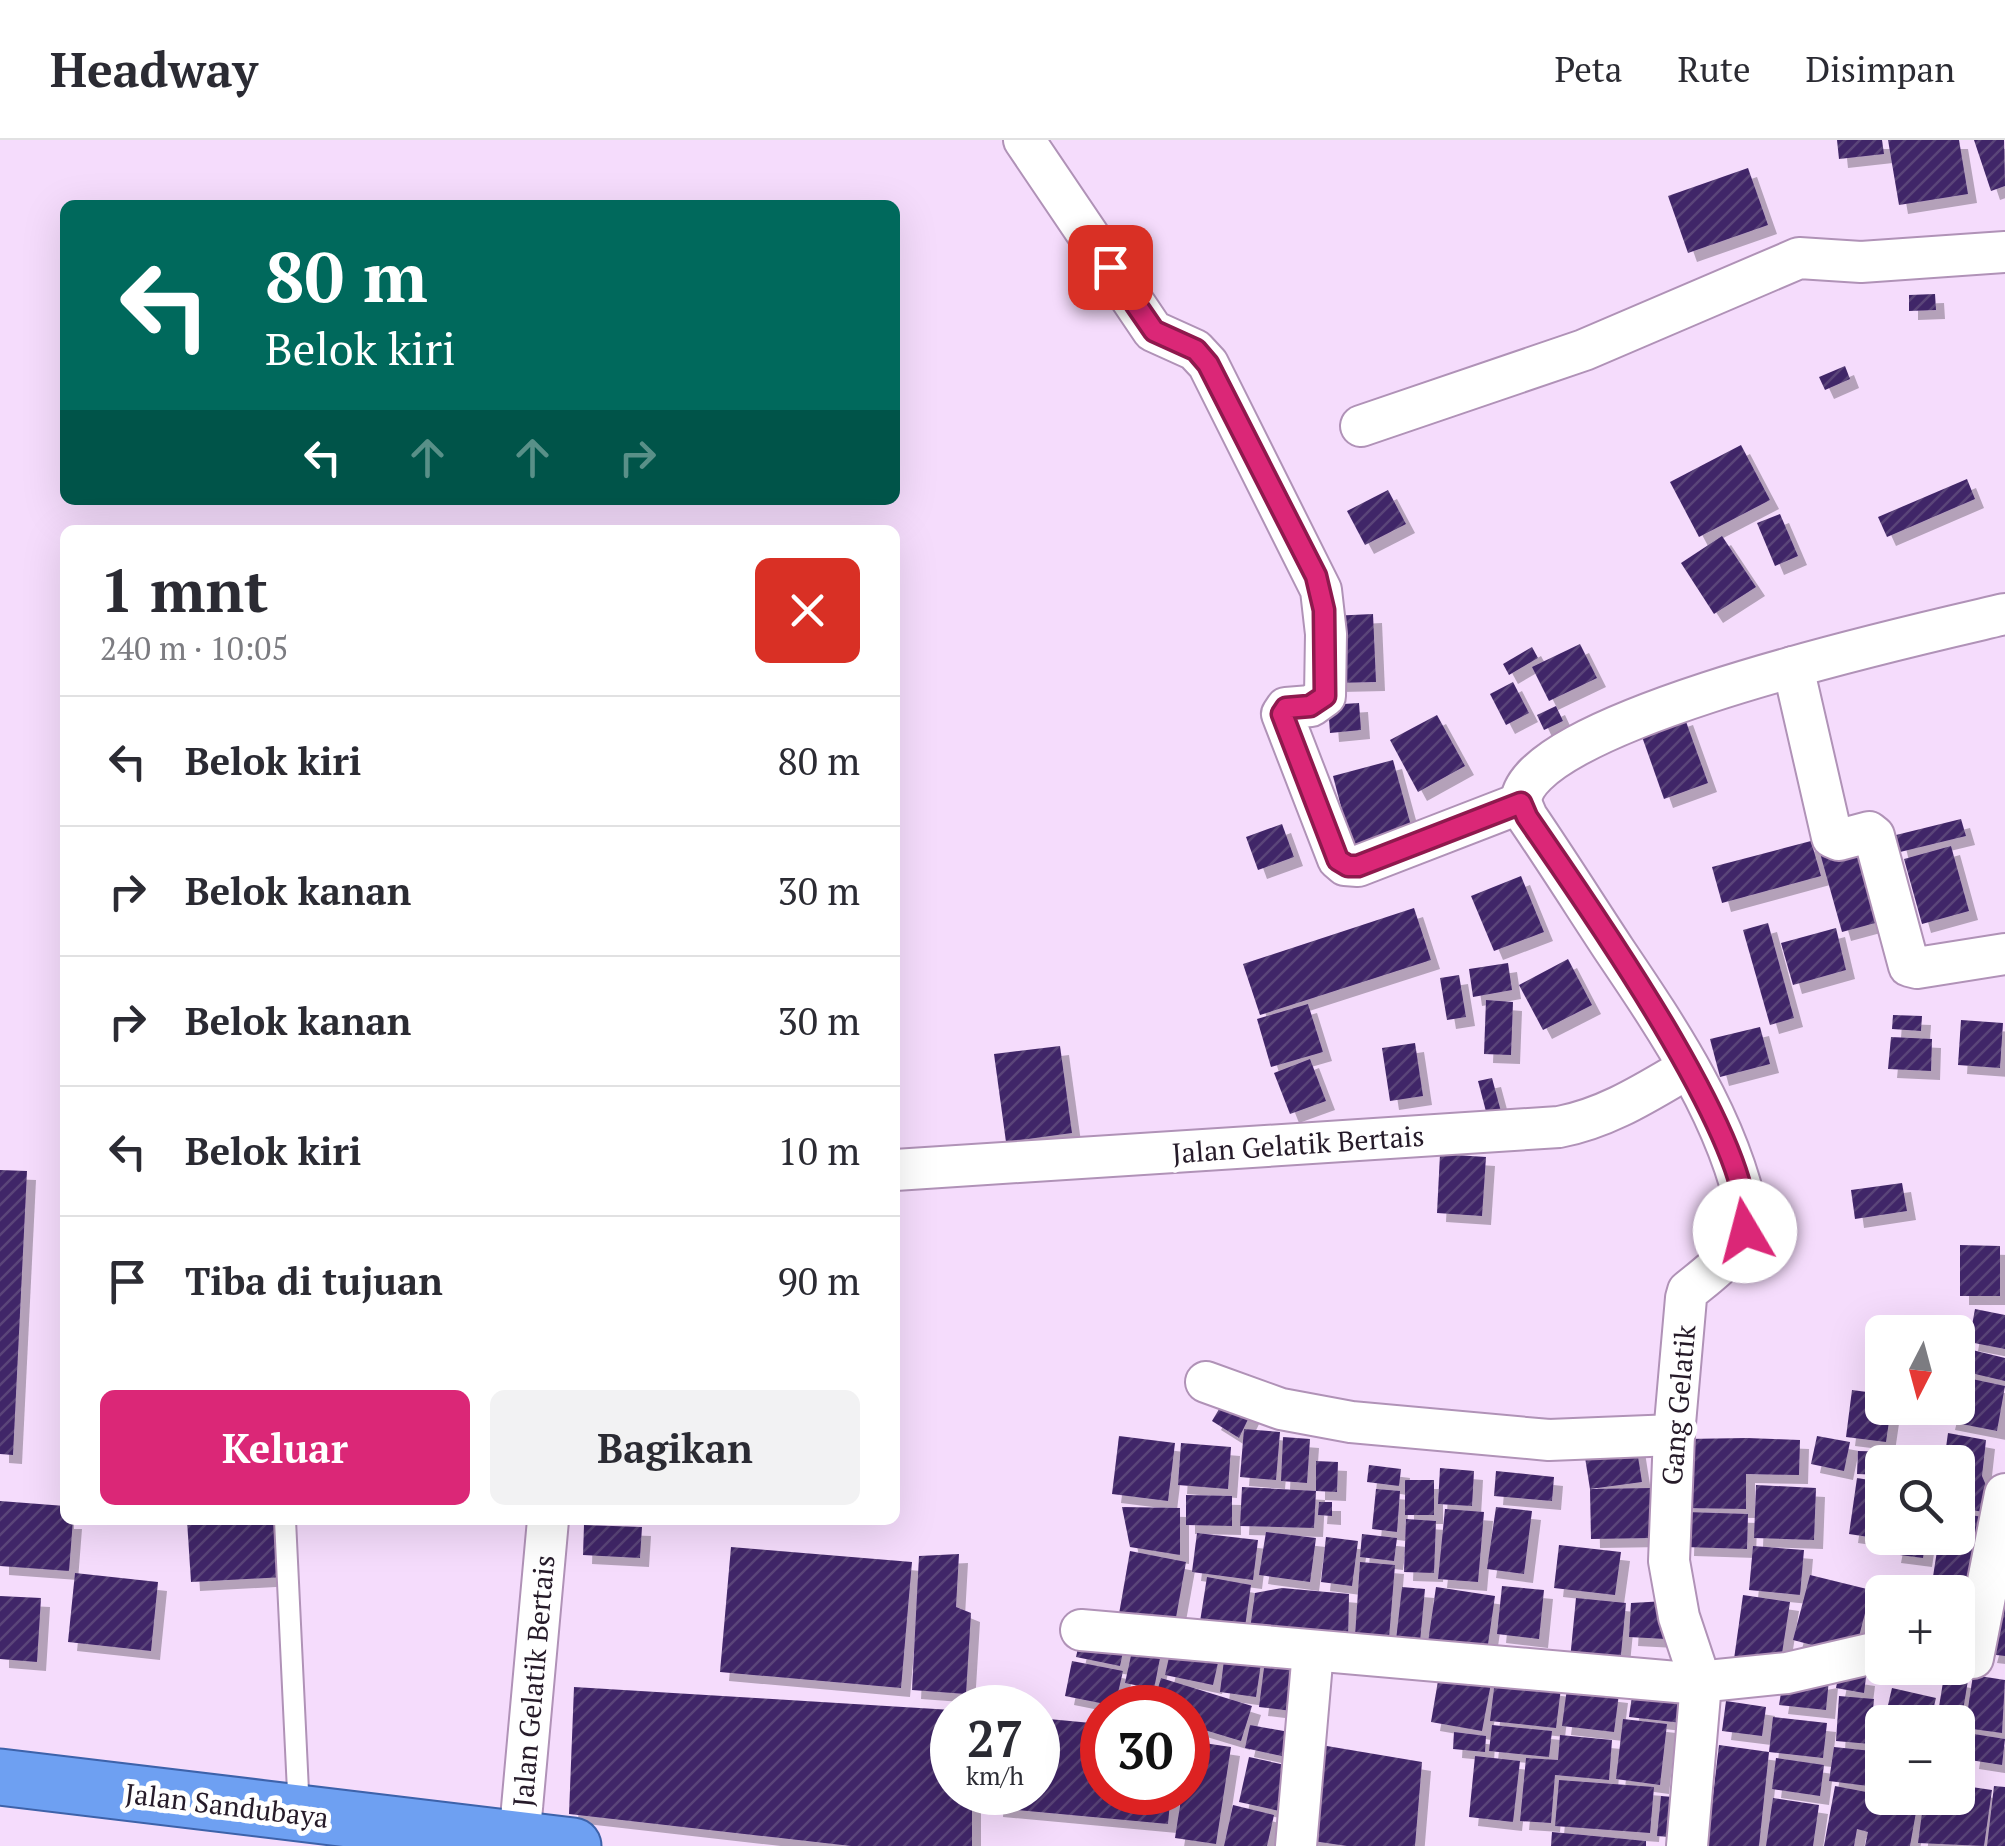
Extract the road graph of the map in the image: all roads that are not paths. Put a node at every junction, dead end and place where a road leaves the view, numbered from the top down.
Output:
1 (1024, 140) edge
2 (2005, 252) edge
3 (1361, 426) dead end
4 (2005, 614) edge
5 (1794, 668) junction
6 (1521, 803) junction
7 (2005, 954) edge
8 (1688, 1068) junction
9 (900, 1170) edge
10 (1206, 1382) dead end
11 (1674, 1435) junction
12 (2005, 1494) edge
13 (285, 1525) edge
14 (548, 1525) edge
15 (1082, 1630) dead end
16 (1314, 1652) junction
17 (1865, 1655) edge
18 (1979, 1659) edge
19 (1701, 1682) junction
20 (0, 1777) edge
21 (299, 1814) junction
22 (519, 1841) junction
23 (573, 1846) edge
24 (1296, 1846) edge
25 (1688, 1846) edge

1 - 6 street
2 - 3 street
4 - 5 street
5 - 6 street
5 - 7 street
6 - 8 street, Gang Gelatik
8 - 9 street, Jalan Gelatik Bertais
8 - 11 street, Gang Gelatik
10 - 11 street
11 - 19 street, Gang Gelatik
12 - 18 street
13 - 21 lane
14 - 22 street, Jalan Gelatik Bertais
15 - 16 street
16 - 19 street
16 - 24 street
17 - 19 street
19 - 25 street, Gang Gelatik
20 - 21 highway, Jalan Sandubaya
21 - 22 highway, Jalan Sandubaya
22 - 23 highway, Jalan Sandubaya

